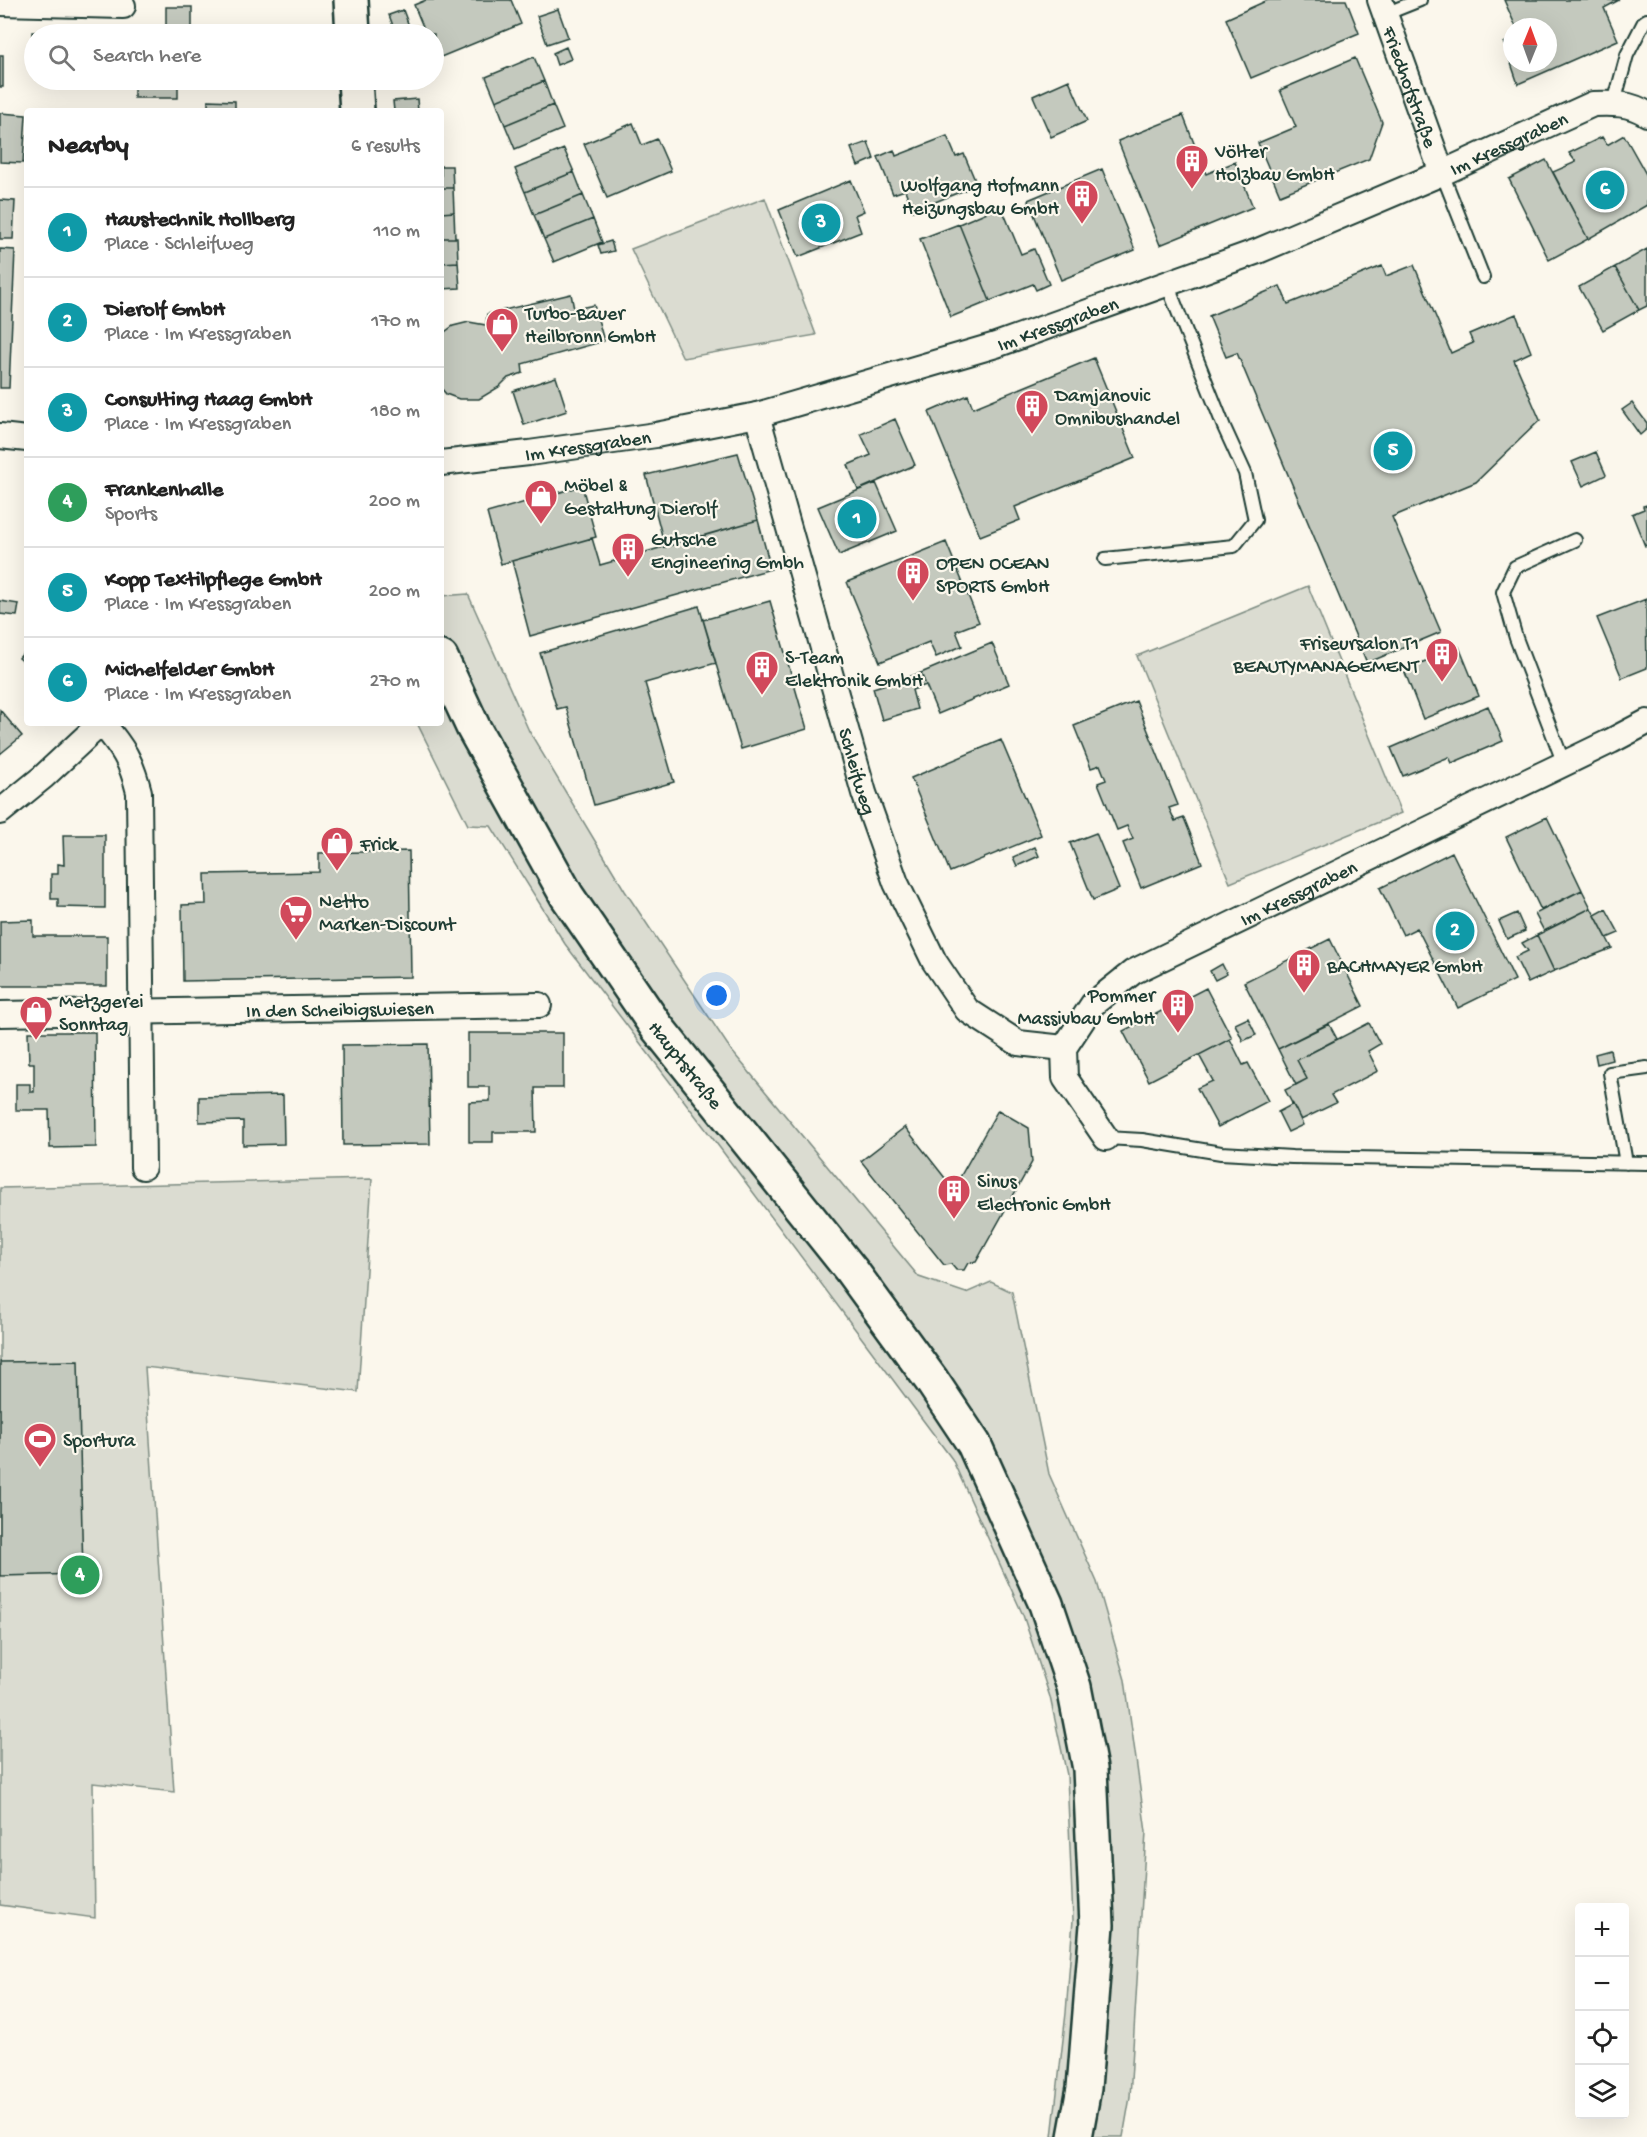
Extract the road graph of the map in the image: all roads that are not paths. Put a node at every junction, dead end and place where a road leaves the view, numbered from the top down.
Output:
1 (351, 0) edge
2 (1420, 0) edge
3 (0, 3) edge
4 (123, 6) dead end
5 (1383, 7) edge
6 (1647, 20) edge
7 (352, 24) edge
8 (356, 90) edge
9 (1614, 103) junction
10 (357, 108) edge
11 (1647, 114) edge
12 (1442, 173) junction
13 (1484, 277) dead end
14 (1167, 284) junction
15 (757, 415) junction
16 (0, 436) edge
17 (24, 439) edge
18 (444, 463) edge
19 (1575, 540) dead end
20 (1105, 559) dead end
21 (444, 665) edge
22 (1647, 722) edge
23 (98, 726) edge
24 (104, 726) edge
25 (1564, 764) junction
26 (0, 812) edge
27 (539, 1005) dead end
28 (141, 1013) junction
29 (0, 1014) edge
30 (1064, 1048) junction
31 (1647, 1068) edge
32 (1106, 1138) joint
33 (1626, 1162) junction
34 (1647, 1163) edge
35 (143, 1167) dead end
36 (1075, 2137) edge

1 - 7 main road
2 - 5 lane
3 - 4 street
5 - 12 street, Friedhofstraße
6 - 9 lane
8 - 10 main road
9 - 11 street, Im Kressgraben
9 - 12 street, Im Kressgraben
12 - 13 lane
12 - 14 street, Im Kressgraben
14 - 15 street, Im Kressgraben
14 - 20 lane
15 - 18 street, Im Kressgraben
15 - 30 street, Schleifweg
16 - 17 street
19 - 25 lane
21 - 36 main road, Hauptstraße
22 - 25 street, Im Kressgraben
23 - 26 street
24 - 28 street
25 - 30 street, Im Kressgraben
27 - 28 street, In den Scheibigswiesen
28 - 29 street, In den Scheibigswiesen
28 - 35 street
30 - 32 street
31 - 33 lane
32 - 33 lane
33 - 34 lane

